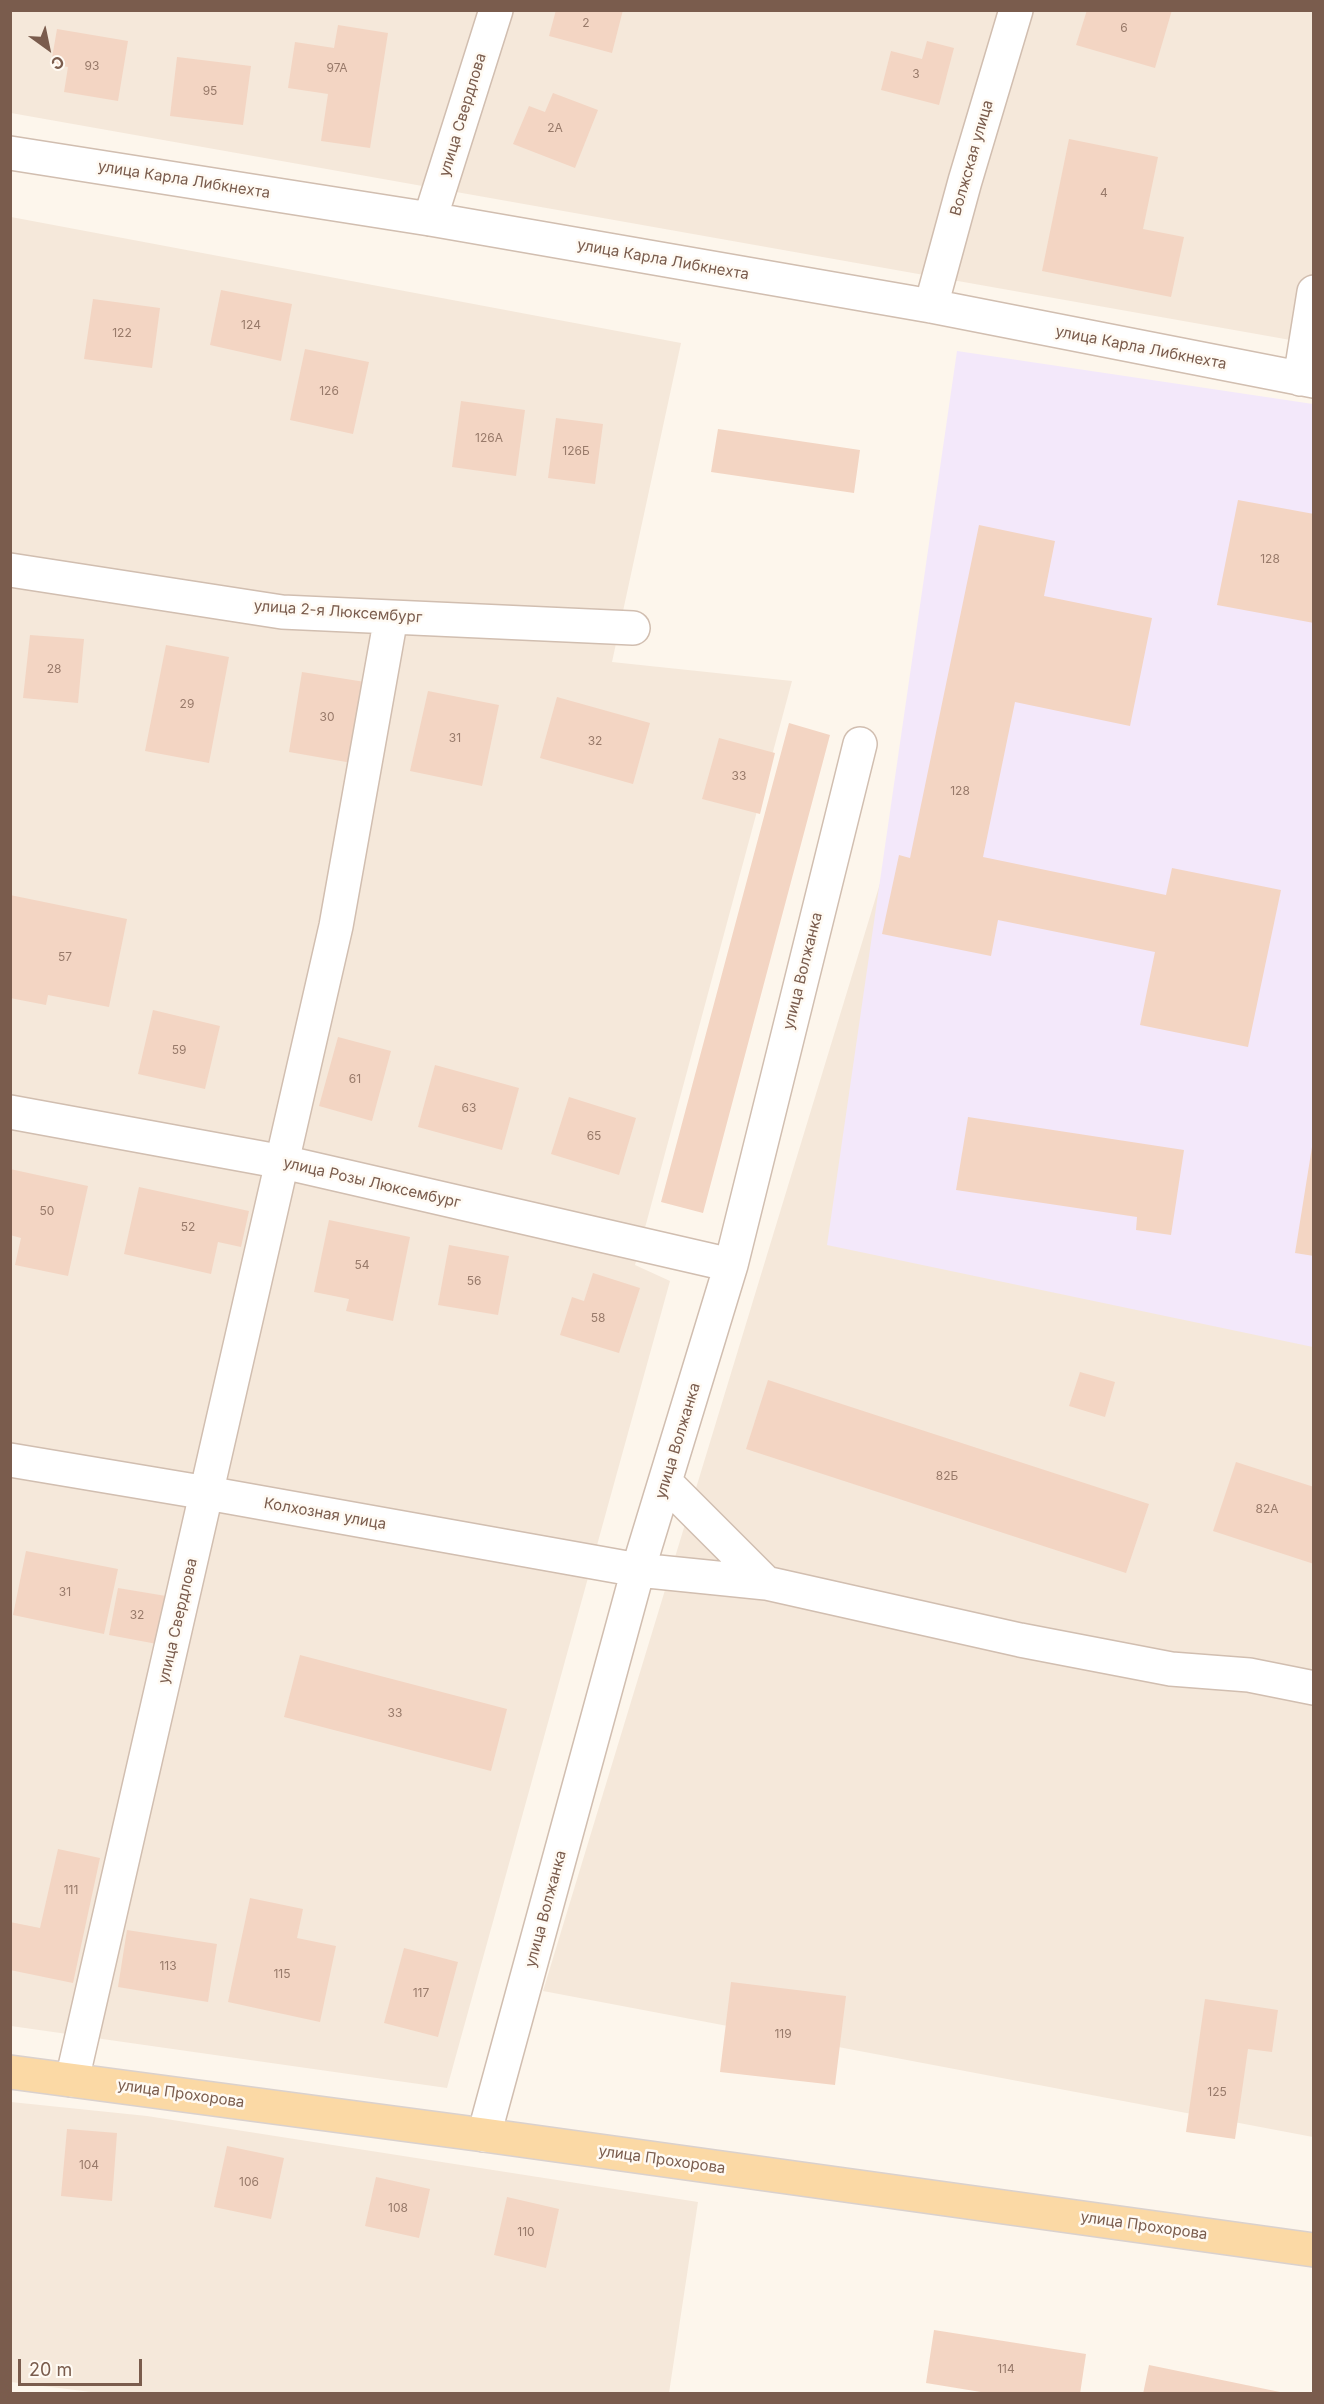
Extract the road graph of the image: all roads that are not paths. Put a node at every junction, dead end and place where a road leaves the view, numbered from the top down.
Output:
1 (496, 10) edge
2 (1016, 10) edge
3 (10, 153) edge
4 (430, 219) junction
5 (1314, 292) edge
6 (931, 306) junction
7 (1307, 380) edge
8 (10, 570) edge
9 (391, 617) junction
10 (633, 628) dead end
11 (860, 744) dead end
12 (10, 1112) edge
13 (283, 1162) junction
14 (731, 1265) junction
15 (10, 1460) edge
16 (666, 1483) junction
17 (207, 1493) junction
18 (638, 1570) junction
19 (766, 1583) junction
20 (1314, 1688) edge
21 (10, 2072) edge
22 (72, 2080) junction
23 (484, 2135) junction
24 (1314, 2250) edge

1 - 4 street, улица Свердлова
2 - 6 street, Волжская улица
3 - 4 street, улица Карла Либкнехта
4 - 6 street, улица Карла Либкнехта
5 - 7 street
6 - 7 street, улица Карла Либкнехта
8 - 9 street, улица 2-я Люксембург
9 - 10 street, улица 2-я Люксембург
9 - 13 street, улица Свердлова
11 - 14 street, улица Волжанка
12 - 13 street, улица Розы Люксембург
13 - 14 street, улица Розы Люксембург
13 - 17 street, улица Свердлова
14 - 16 street, улица Волжанка
15 - 17 street, Колхозная улица
16 - 18 street, улица Волжанка
16 - 19 street
17 - 18 street, Колхозная улица
17 - 22 street, улица Свердлова
18 - 19 street, Колхозная улица
18 - 23 street, улица Волжанка
19 - 20 street, Колхозная улица
21 - 22 main road, улица Прохорова
22 - 23 main road, улица Прохорова
23 - 24 main road, улица Прохорова

